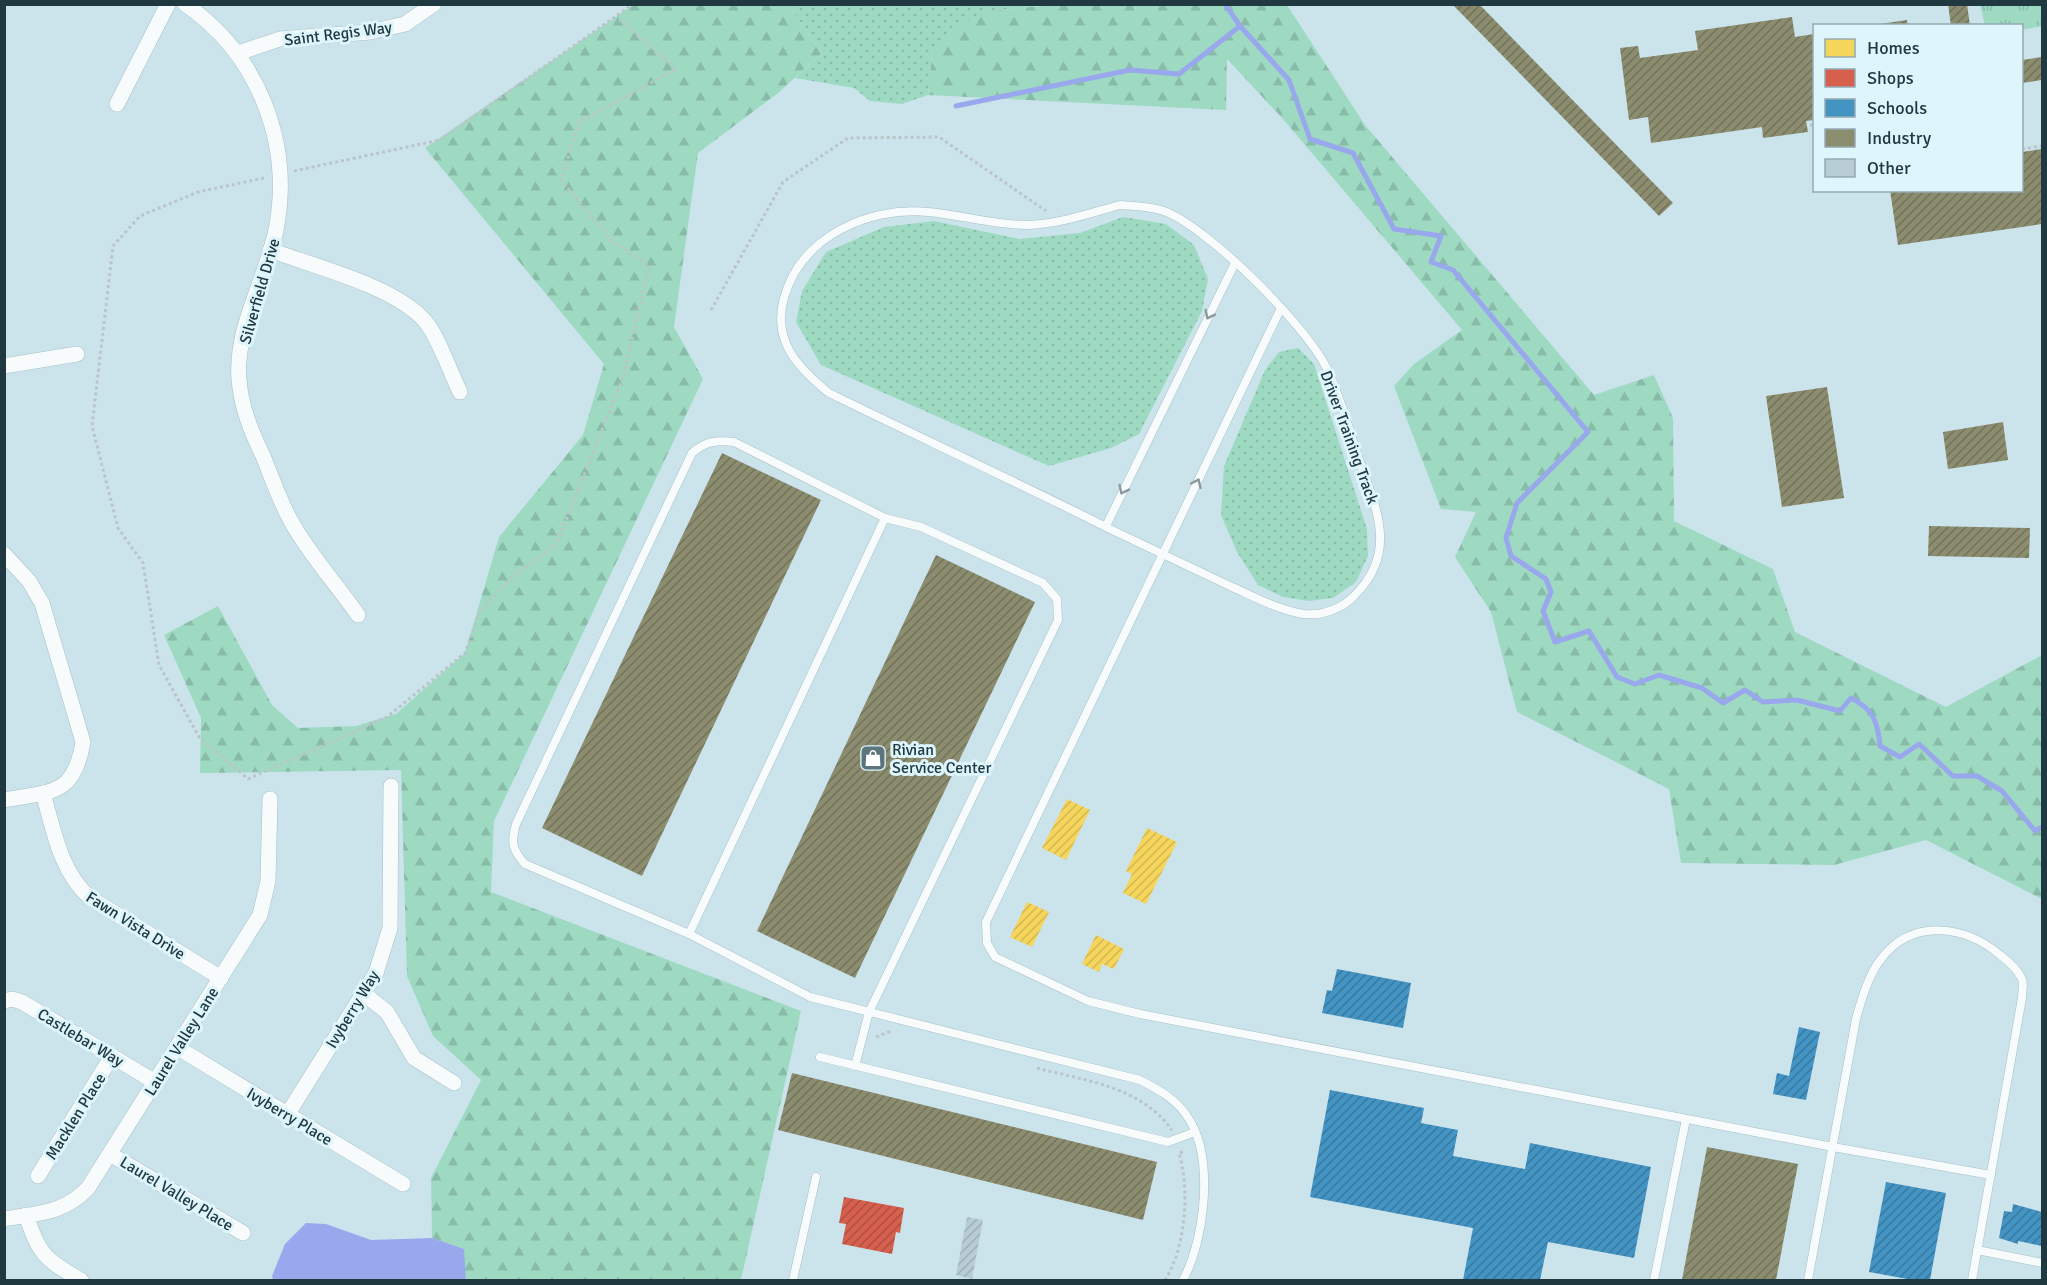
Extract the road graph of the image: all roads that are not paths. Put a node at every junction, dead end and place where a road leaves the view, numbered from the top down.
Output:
1 (168, 4) edge
2 (185, 4) edge
3 (434, 4) edge
4 (238, 53) junction
5 (117, 104) dead end
6 (270, 250) junction
7 (1235, 263) junction
8 (1281, 308) junction
9 (77, 354) dead end
10 (4, 366) edge
11 (460, 392) dead end
12 (885, 519) junction
13 (1106, 526) junction
14 (4, 555) edge
15 (1163, 555) junction
16 (358, 615) dead end
17 (391, 786) dead end
18 (43, 793) junction
19 (270, 799) dead end
20 (4, 800) edge
21 (689, 934) junction
22 (221, 978) junction
23 (363, 993) junction
24 (4, 1001) edge
25 (869, 1012) junction
26 (178, 1048) junction
27 (112, 1056) junction
28 (820, 1058) dead end
29 (855, 1066) junction
30 (155, 1082) junction
31 (454, 1083) dead end
32 (287, 1115) junction
33 (1686, 1119) junction
34 (1195, 1132) junction
35 (1833, 1147) junction
36 (110, 1154) junction
37 (1991, 1175) junction
38 (38, 1176) dead end
39 (816, 1177) dead end
40 (403, 1184) dead end
41 (26, 1215) junction
42 (4, 1220) edge
43 (243, 1233) dead end
44 (1977, 1250) junction
45 (2043, 1263) edge
46 (81, 1281) edge
47 (792, 1281) edge
48 (1183, 1281) edge
49 (1654, 1281) edge
50 (1808, 1281) edge
51 (1972, 1281) edge

1 - 5 street
2 - 4 street, Silverfield Drive
3 - 4 street, Saint Regis Way
4 - 6 street, Silverfield Drive
6 - 11 street
6 - 16 street, Silverfield Drive
7 - 8 lane, Driver Training Track
7 -> 13 lane
7 - 13 lane, Driver Training Track
15 -> 8 lane
8 - 15 lane, Driver Training Track
9 - 10 street
12 - 21 lane
12 - 21 lane
12 - 25 lane
13 - 15 lane, Driver Training Track
14 - 18 street
15 - 33 lane
17 - 23 street, Ivyberry Way
18 - 20 street
18 - 22 street, Fawn Vista Drive
19 - 22 street, Laurel Valley Lane
21 - 25 lane
22 - 26 street, Laurel Valley Lane
23 - 31 street
23 - 32 street, Ivyberry Way
24 - 27 street, Castlebar Way
25 - 29 lane
25 - 34 lane
26 - 30 street, Laurel Valley Lane
26 - 32 street, Ivyberry Place
27 - 30 street, Castlebar Way
27 - 38 street, Macklen Place
28 - 29 lane
29 - 34 lane
30 - 36 street, Laurel Valley Lane
32 - 40 street, Ivyberry Place
33 - 35 lane
33 - 49 lane
34 - 48 lane
35 - 37 lane
35 - 37 lane
35 - 50 lane
36 - 41 street, Laurel Valley Lane
36 - 43 street, Laurel Valley Place
37 - 44 lane
39 - 47 lane
41 - 42 street, Laurel Valley Lane
41 - 46 street
44 - 45 lane
44 - 51 lane

